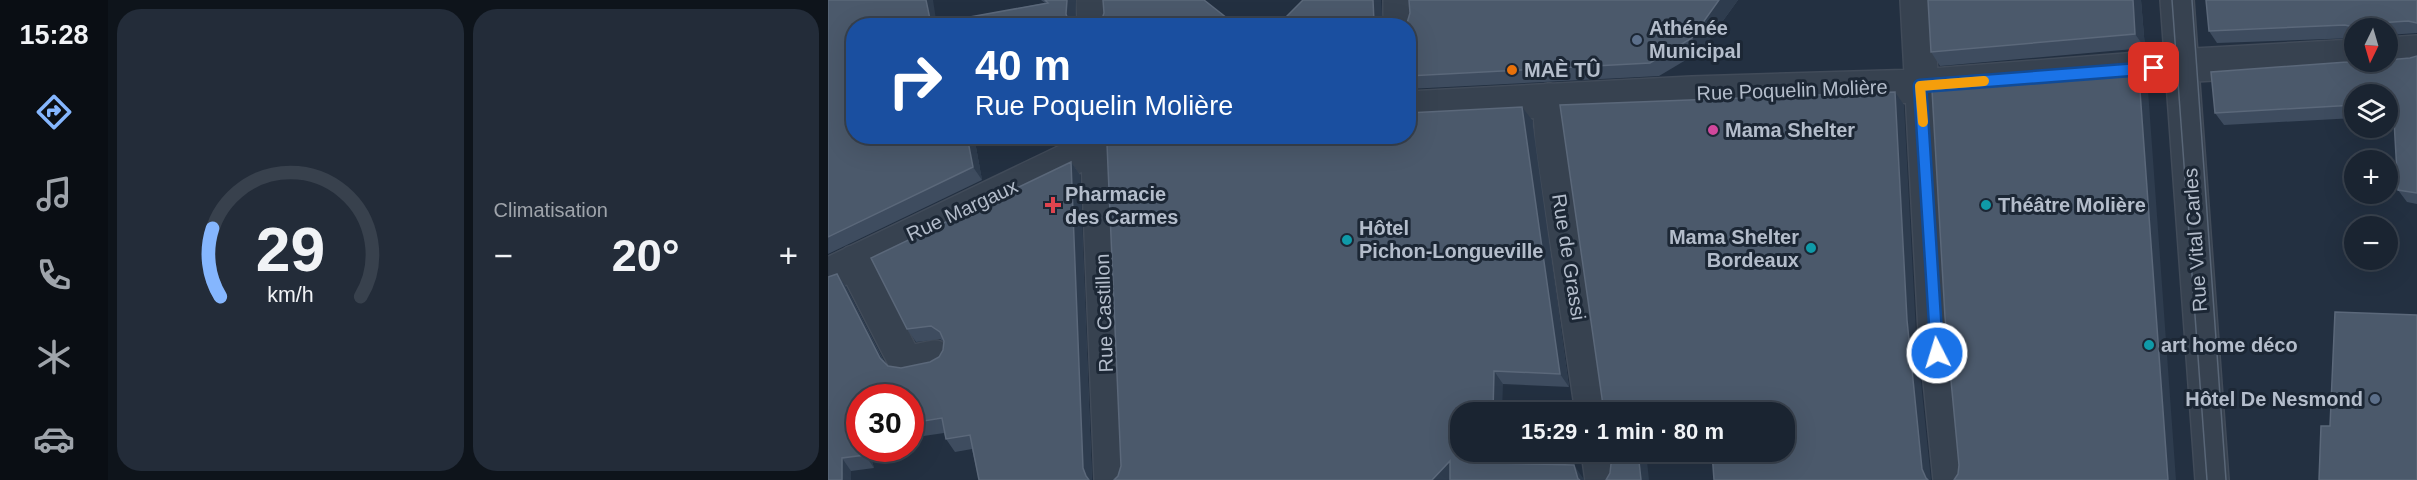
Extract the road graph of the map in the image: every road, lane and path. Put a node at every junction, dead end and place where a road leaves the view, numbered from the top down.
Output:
1 (1093, 0) edge
2 (1400, 0) edge
3 (1917, 0) edge
4 (2177, 0) edge
5 (1094, 18) edge
6 (1400, 18) edge
7 (2417, 52) edge
8 (2398, 53) edge
9 (2344, 57) edge
10 (2182, 65) junction
11 (1920, 86) junction
12 (1549, 100) junction
13 (1416, 108) edge
14 (1096, 144) edge
15 (1104, 144) edge
16 (841, 268) edge
17 (935, 357) edge
18 (1591, 402) edge
19 (1599, 462) edge
20 (1111, 480) edge
21 (1602, 480) edge
22 (1950, 480) edge
23 (2212, 480) edge

1 - 5 street
2 - 6 street
3 - 11 street
4 - 10 street, Rue Vital Carles
7 - 8 street
9 - 10 street, Rue Poquelin Molière
10 - 11 street, Rue Poquelin Molière
10 - 23 street, Rue Vital Carles
11 - 12 street, Rue Poquelin Molière
11 - 22 street
12 - 13 street, Rue Poquelin Molière
12 - 18 street, Rue de Grassi
14 - 16 street, Rue Margaux
15 - 20 street, Rue Castillon
16 - 17 street
19 - 21 street

